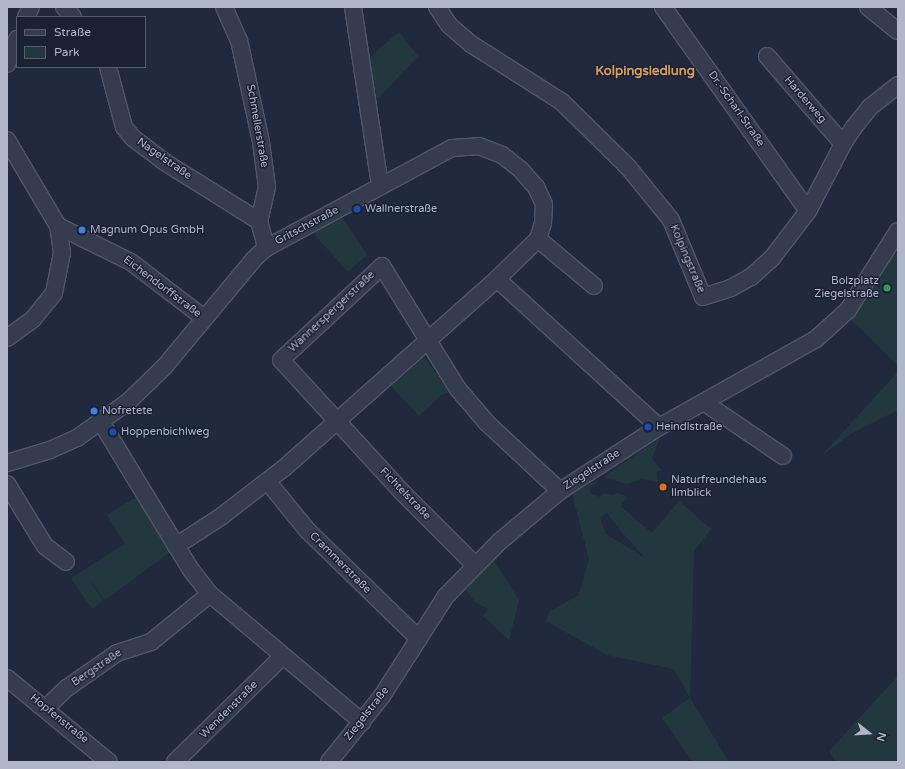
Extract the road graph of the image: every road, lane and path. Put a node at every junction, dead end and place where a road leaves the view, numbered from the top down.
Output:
1 (31, 7) edge
2 (64, 7) edge
3 (224, 7) edge
4 (353, 7) edge
5 (436, 7) edge
6 (663, 7) edge
7 (868, 7) edge
8 (26, 16) edge
9 (72, 16) edge
10 (898, 31) edge
11 (16, 42) edge
12 (767, 56) dead end
13 (7, 64) edge
14 (108, 68) edge
15 (898, 85) edge
16 (7, 140) edge
17 (843, 144) junction
18 (380, 186) junction
19 (808, 211) junction
20 (259, 221) junction
21 (58, 226) junction
22 (898, 231) edge
23 (538, 239) junction
24 (266, 248) junction
25 (497, 279) junction
26 (594, 286) dead end
27 (204, 318) junction
28 (7, 338) edge
29 (427, 340) junction
30 (705, 403) junction
31 (101, 422) junction
32 (336, 422) junction
33 (659, 427) junction
34 (783, 456) dead end
35 (7, 463) edge
36 (268, 482) junction
37 (7, 484) edge
38 (560, 491) junction
39 (176, 546) junction
40 (66, 562) dead end
41 (475, 565) junction
42 (210, 594) junction
43 (419, 638) junction
44 (282, 657) junction
45 (7, 678) edge
46 (46, 708) junction
47 (362, 722) junction
48 (109, 762) edge
49 (175, 762) edge
50 (329, 762) edge

1 - 8 street
2 - 9 street
3 - 20 street, Schmellerstraße
4 - 18 street
5 - 19 street, Kolpingstraße
6 - 19 street, Dr.-Scharl-Straße
7 - 10 street
11 - 13 street
12 - 17 street, Harderweg
14 - 20 street, Nagelstraße
15 - 17 street, Kolpingstraße
16 - 21 street
17 - 19 street, Kolpingstraße
18 - 23 street, Gritschstraße
18 - 24 street, Gritschstraße
20 - 24 street, Schmellerstraße
21 - 27 street, Eichendorffstraße
21 - 28 street
22 - 30 street, Ziegelstraße
23 - 25 street
23 - 26 street
24 - 27 street, Gritschstraße
25 - 29 street
25 - 33 street
27 - 31 street, Gritschstraße
29 - 32 street
29 - 32 street, Wannerspergerstraße
29 - 38 street
30 - 33 street, Ziegelstraße
30 - 34 street
31 - 35 street, Gritschstraße
31 - 39 street
32 - 36 street
32 - 41 street, Fichtelstraße
33 - 38 street, Ziegelstraße
36 - 39 street
36 - 43 street, Crammerstraße
37 - 40 street
38 - 41 street, Ziegelstraße
39 - 42 street
41 - 43 street, Ziegelstraße
42 - 44 street
42 - 46 street, Bergstraße
43 - 47 street, Ziegelstraße
44 - 47 street
44 - 49 street, Wendenstraße
45 - 46 street, Hopfenstraße
46 - 48 street, Hopfenstraße
47 - 50 street, Ziegelstraße

